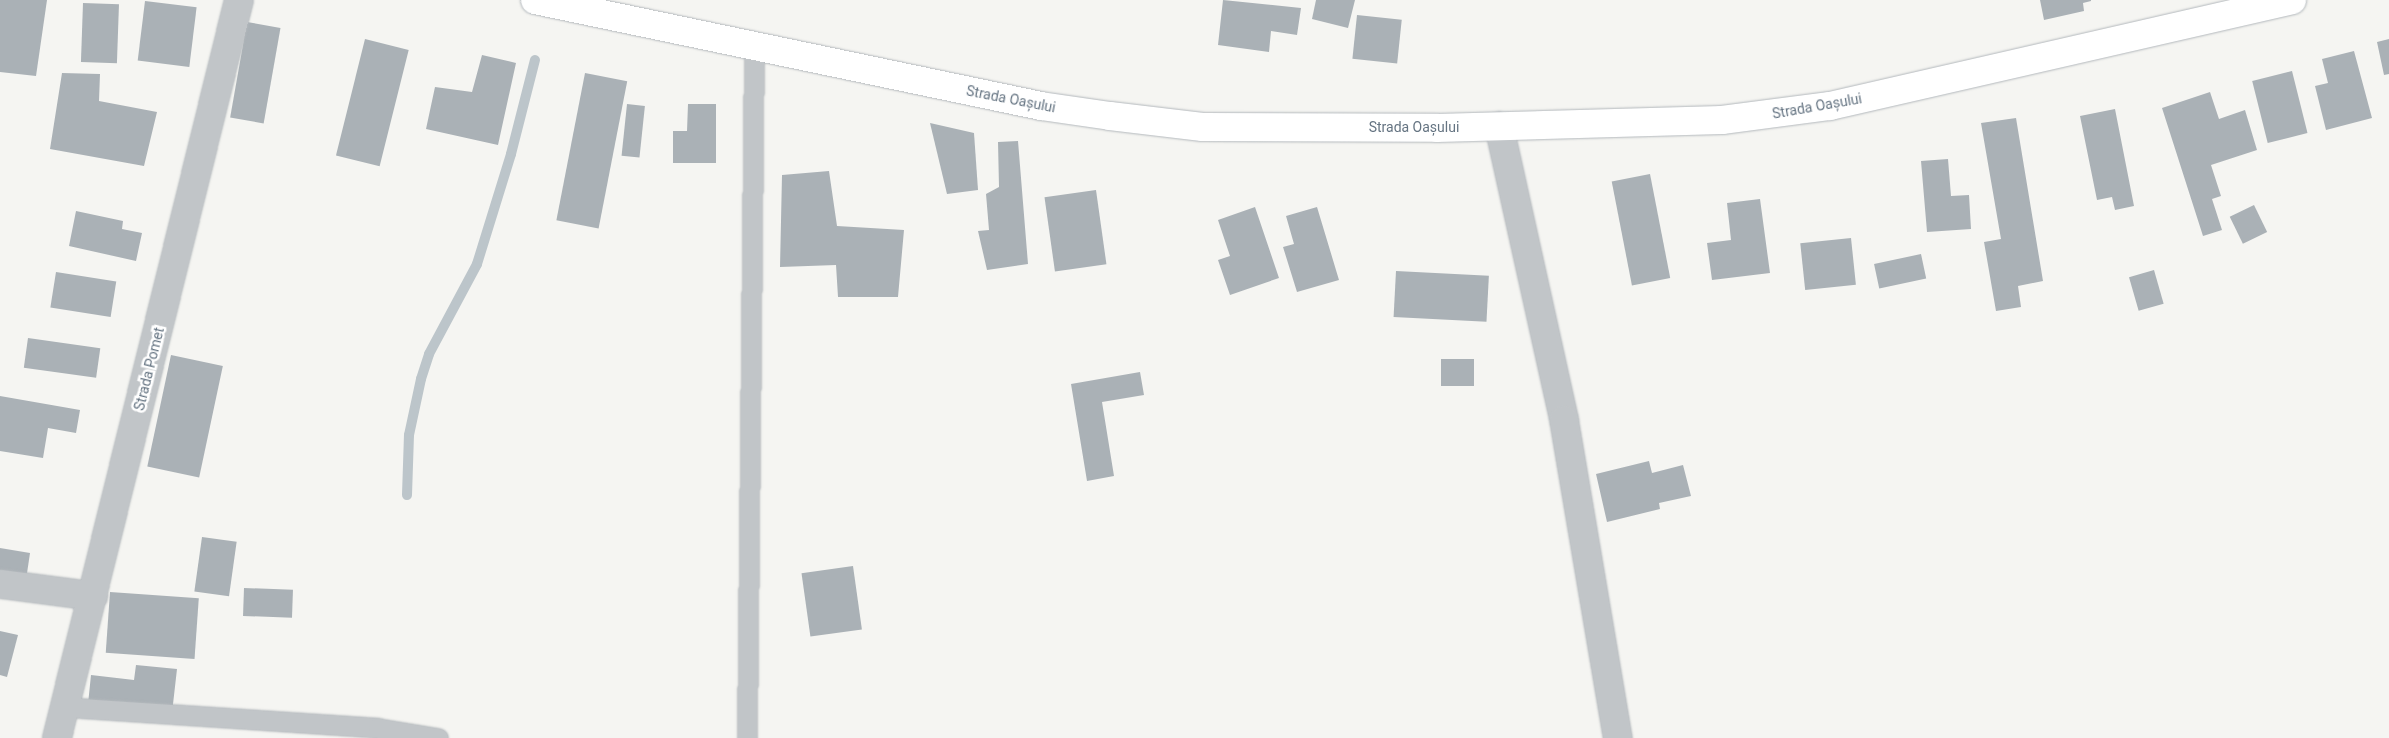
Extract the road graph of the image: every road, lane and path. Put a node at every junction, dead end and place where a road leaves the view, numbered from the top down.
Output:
1 (239, 0) edge
2 (535, 0) edge
3 (2292, 0) edge
4 (754, 45) junction
5 (1499, 126) junction
6 (0, 584) edge
7 (93, 596) junction
8 (65, 707) junction
9 (57, 738) edge
10 (438, 738) edge
11 (748, 738) edge
12 (1618, 738) edge

1 - 7 street, Strada Pomet
2 - 4 main road, Strada Oașului
3 - 5 main road, Strada Oașului
4 - 5 main road, Strada Oașului
4 - 11 lane
5 - 12 street
6 - 7 street
7 - 8 street, Strada Pomet
8 - 9 street, Strada Pomet
8 - 10 lane

